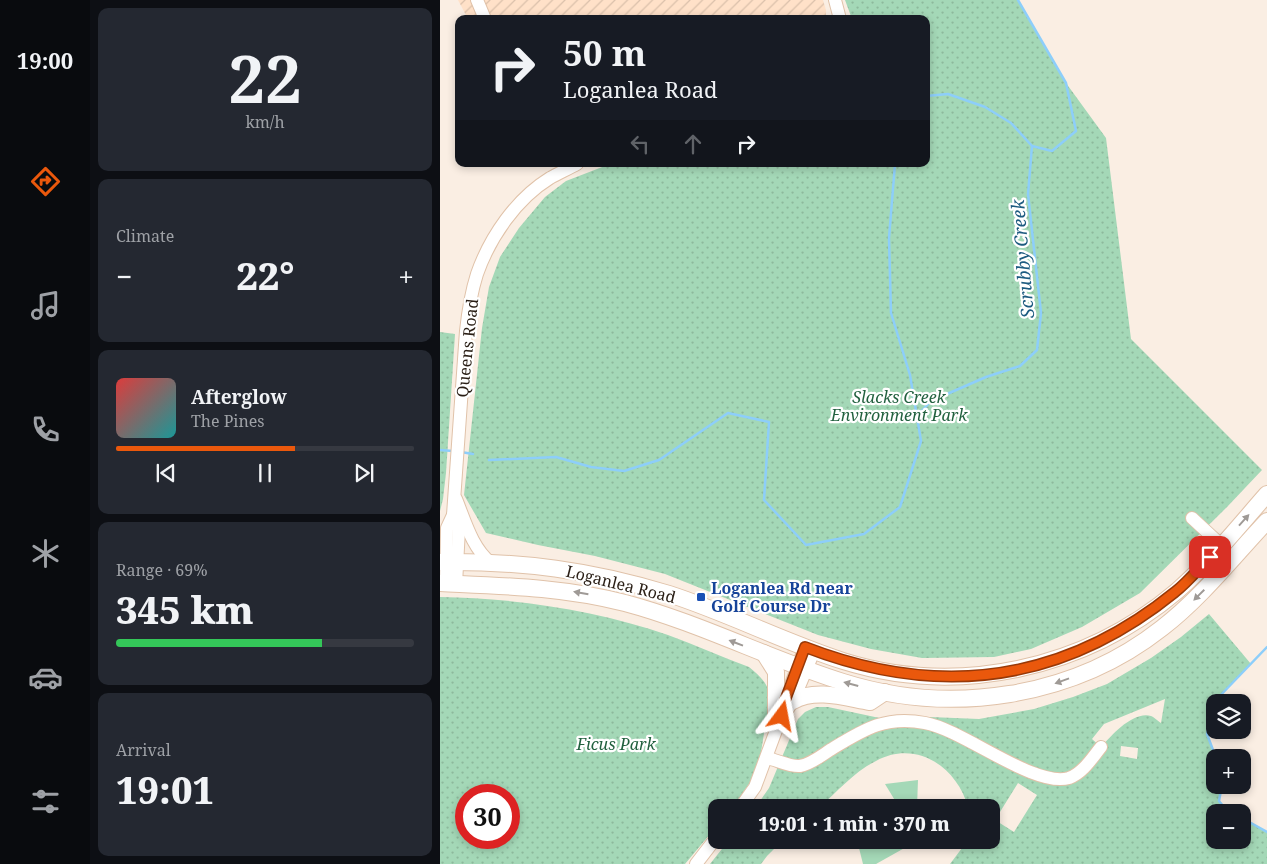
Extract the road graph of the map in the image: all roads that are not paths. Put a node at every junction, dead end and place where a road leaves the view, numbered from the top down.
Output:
1 (477, 0) edge
2 (835, 0) edge
3 (483, 15) edge
4 (839, 15) edge
5 (550, 167) edge
6 (572, 167) edge
7 (555, 176) junction
8 (1267, 494) edge
9 (455, 496) junction
10 (453, 515) junction
11 (1192, 518) dead end
12 (1267, 520) edge
13 (444, 538) edge
14 (1222, 545) junction
15 (448, 562) edge
16 (492, 563) junction
17 (447, 583) edge
18 (809, 649) junction
19 (764, 653) junction
20 (802, 667) junction
21 (885, 692) junction
22 (793, 701) junction
23 (780, 720) junction
24 (1101, 747) dead end
25 (767, 758) junction
26 (746, 799) edge
27 (708, 848) edge
28 (696, 864) edge

1 - 3 street
2 - 4 street
5 - 7 street
6 - 7 street, Queens Road
7 - 9 street, Queens Road
14 -> 8 main road, Loganlea Road
9 - 10 street, Queens Road
9 - 16 street
10 - 13 street, Queens Road
10 - 15 street, Queens Road
11 - 14 street
12 -> 21 main road, Loganlea Road
13 - 15 street, Queens Road
14 - 18 main road, Loganlea Road
15 - 16 main road, Loganlea Road
15 - 17 street, Queens Road
16 - 18 main road, Loganlea Road
19 -> 17 main road, Loganlea Road
18 - 20 street
19 - 20 main road, Loganlea Road
19 - 23 main road
21 -> 20 main road, Loganlea Road
20 - 22 street
20 - 23 street
21 - 22 main road
22 - 23 street
23 - 25 street
24 - 25 street
25 - 26 street
27 - 28 street

